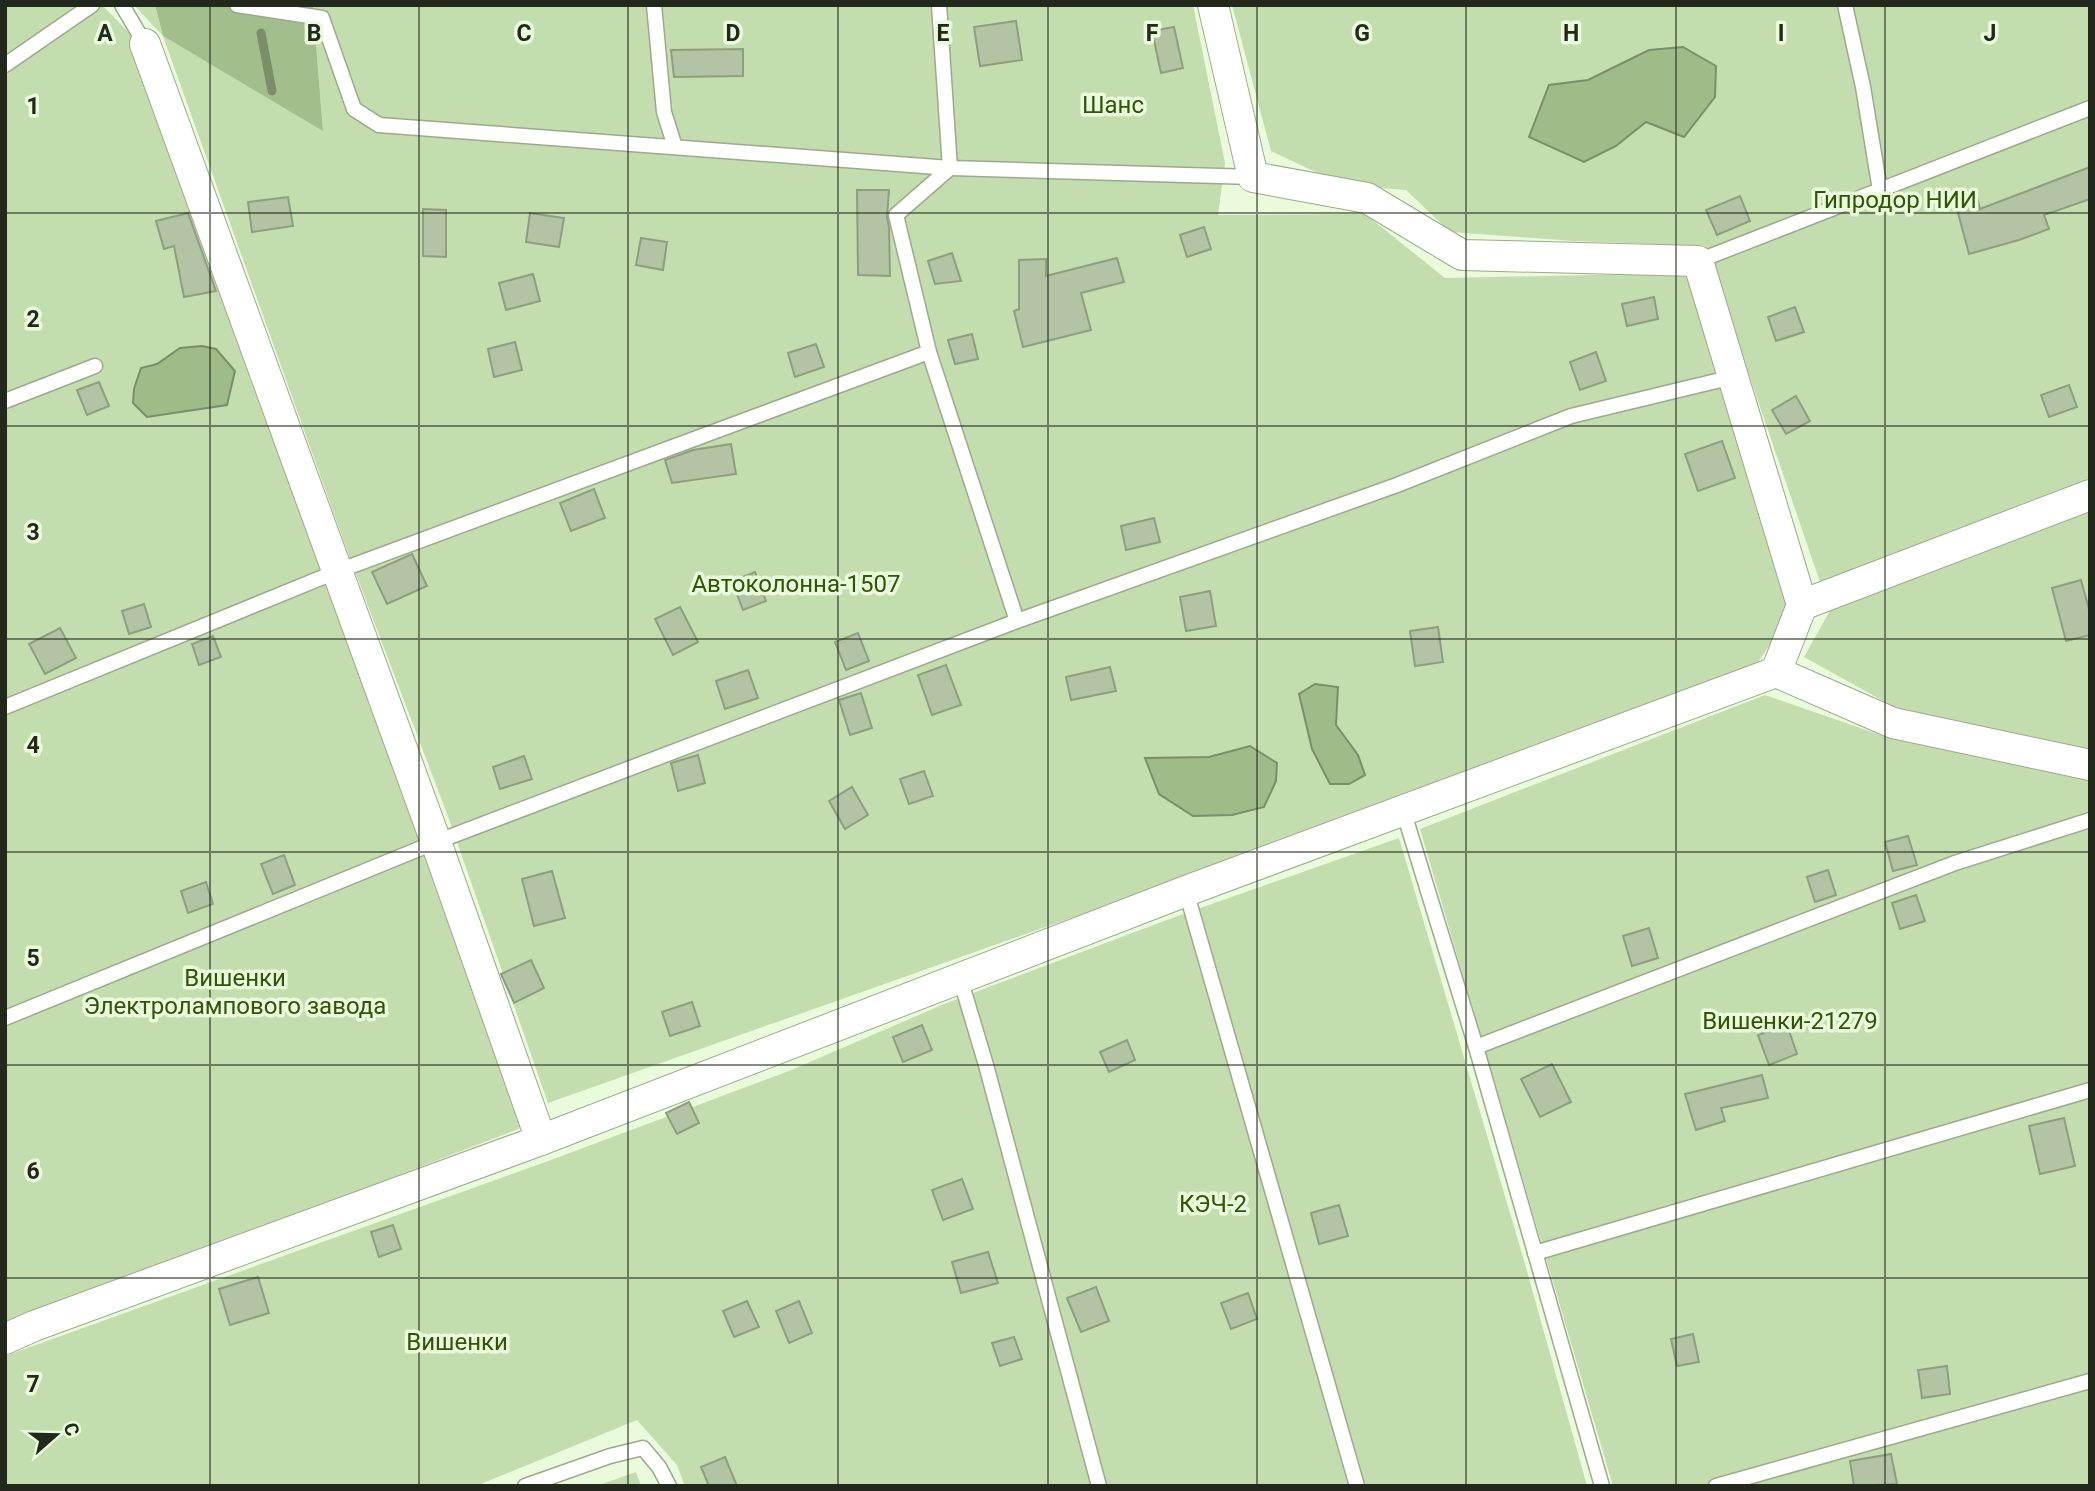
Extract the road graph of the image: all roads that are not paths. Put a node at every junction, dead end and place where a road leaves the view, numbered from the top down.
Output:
1 (92, 5) edge
2 (122, 5) edge
3 (237, 5) edge
4 (654, 5) edge
5 (939, 5) edge
6 (1213, 5) edge
7 (1845, 5) edge
8 (322, 12) edge
9 (145, 44) joint
10 (5, 65) edge
11 (2090, 108) edge
12 (675, 147) junction
13 (950, 168) junction
14 (1253, 177) junction
15 (1880, 190) junction
16 (1698, 261) junction
17 (929, 352) junction
18 (95, 366) dead end
19 (1733, 377) junction
20 (5, 401) edge
21 (2090, 495) edge
22 (338, 571) junction
23 (1802, 605) junction
24 (1017, 621) junction
25 (1776, 672) junction
26 (5, 706) edge
27 (2090, 765) edge
28 (1403, 810) junction
29 (2090, 820) edge
30 (436, 842) junction
31 (1186, 891) junction
32 (960, 978) junction
33 (5, 1018) edge
34 (1476, 1047) junction
35 (2090, 1090) edge
36 (541, 1140) junction
37 (1535, 1253) junction
38 (5, 1339) edge
39 (2090, 1381) edge
40 (525, 1486) edge
41 (669, 1486) edge
42 (1099, 1486) edge
43 (1357, 1486) edge
44 (1602, 1486) edge
45 (1716, 1486) edge

1 - 10 lane
2 - 9 lane
3 - 8 lane
4 - 12 lane
5 - 13 lane
6 - 14 street
7 - 15 lane
8 - 12 lane
9 - 22 street
11 - 15 lane
12 - 13 lane
13 - 14 lane
13 - 17 lane
14 - 16 street
15 - 16 lane
16 - 19 street
17 - 22 lane
17 - 24 lane
18 - 20 lane
19 - 23 street
19 - 24 lane
21 - 23 street
22 - 26 lane
22 - 30 street
23 - 25 street
24 - 30 lane
25 - 27 street
25 - 28 street
28 - 31 street
28 - 34 lane
29 - 34 lane
30 - 33 lane
30 - 36 street
31 - 32 street
31 - 43 lane
32 - 36 street
32 - 42 lane
34 - 37 lane
35 - 37 lane
36 - 38 street
37 - 44 lane
39 - 45 lane
40 - 41 lane

